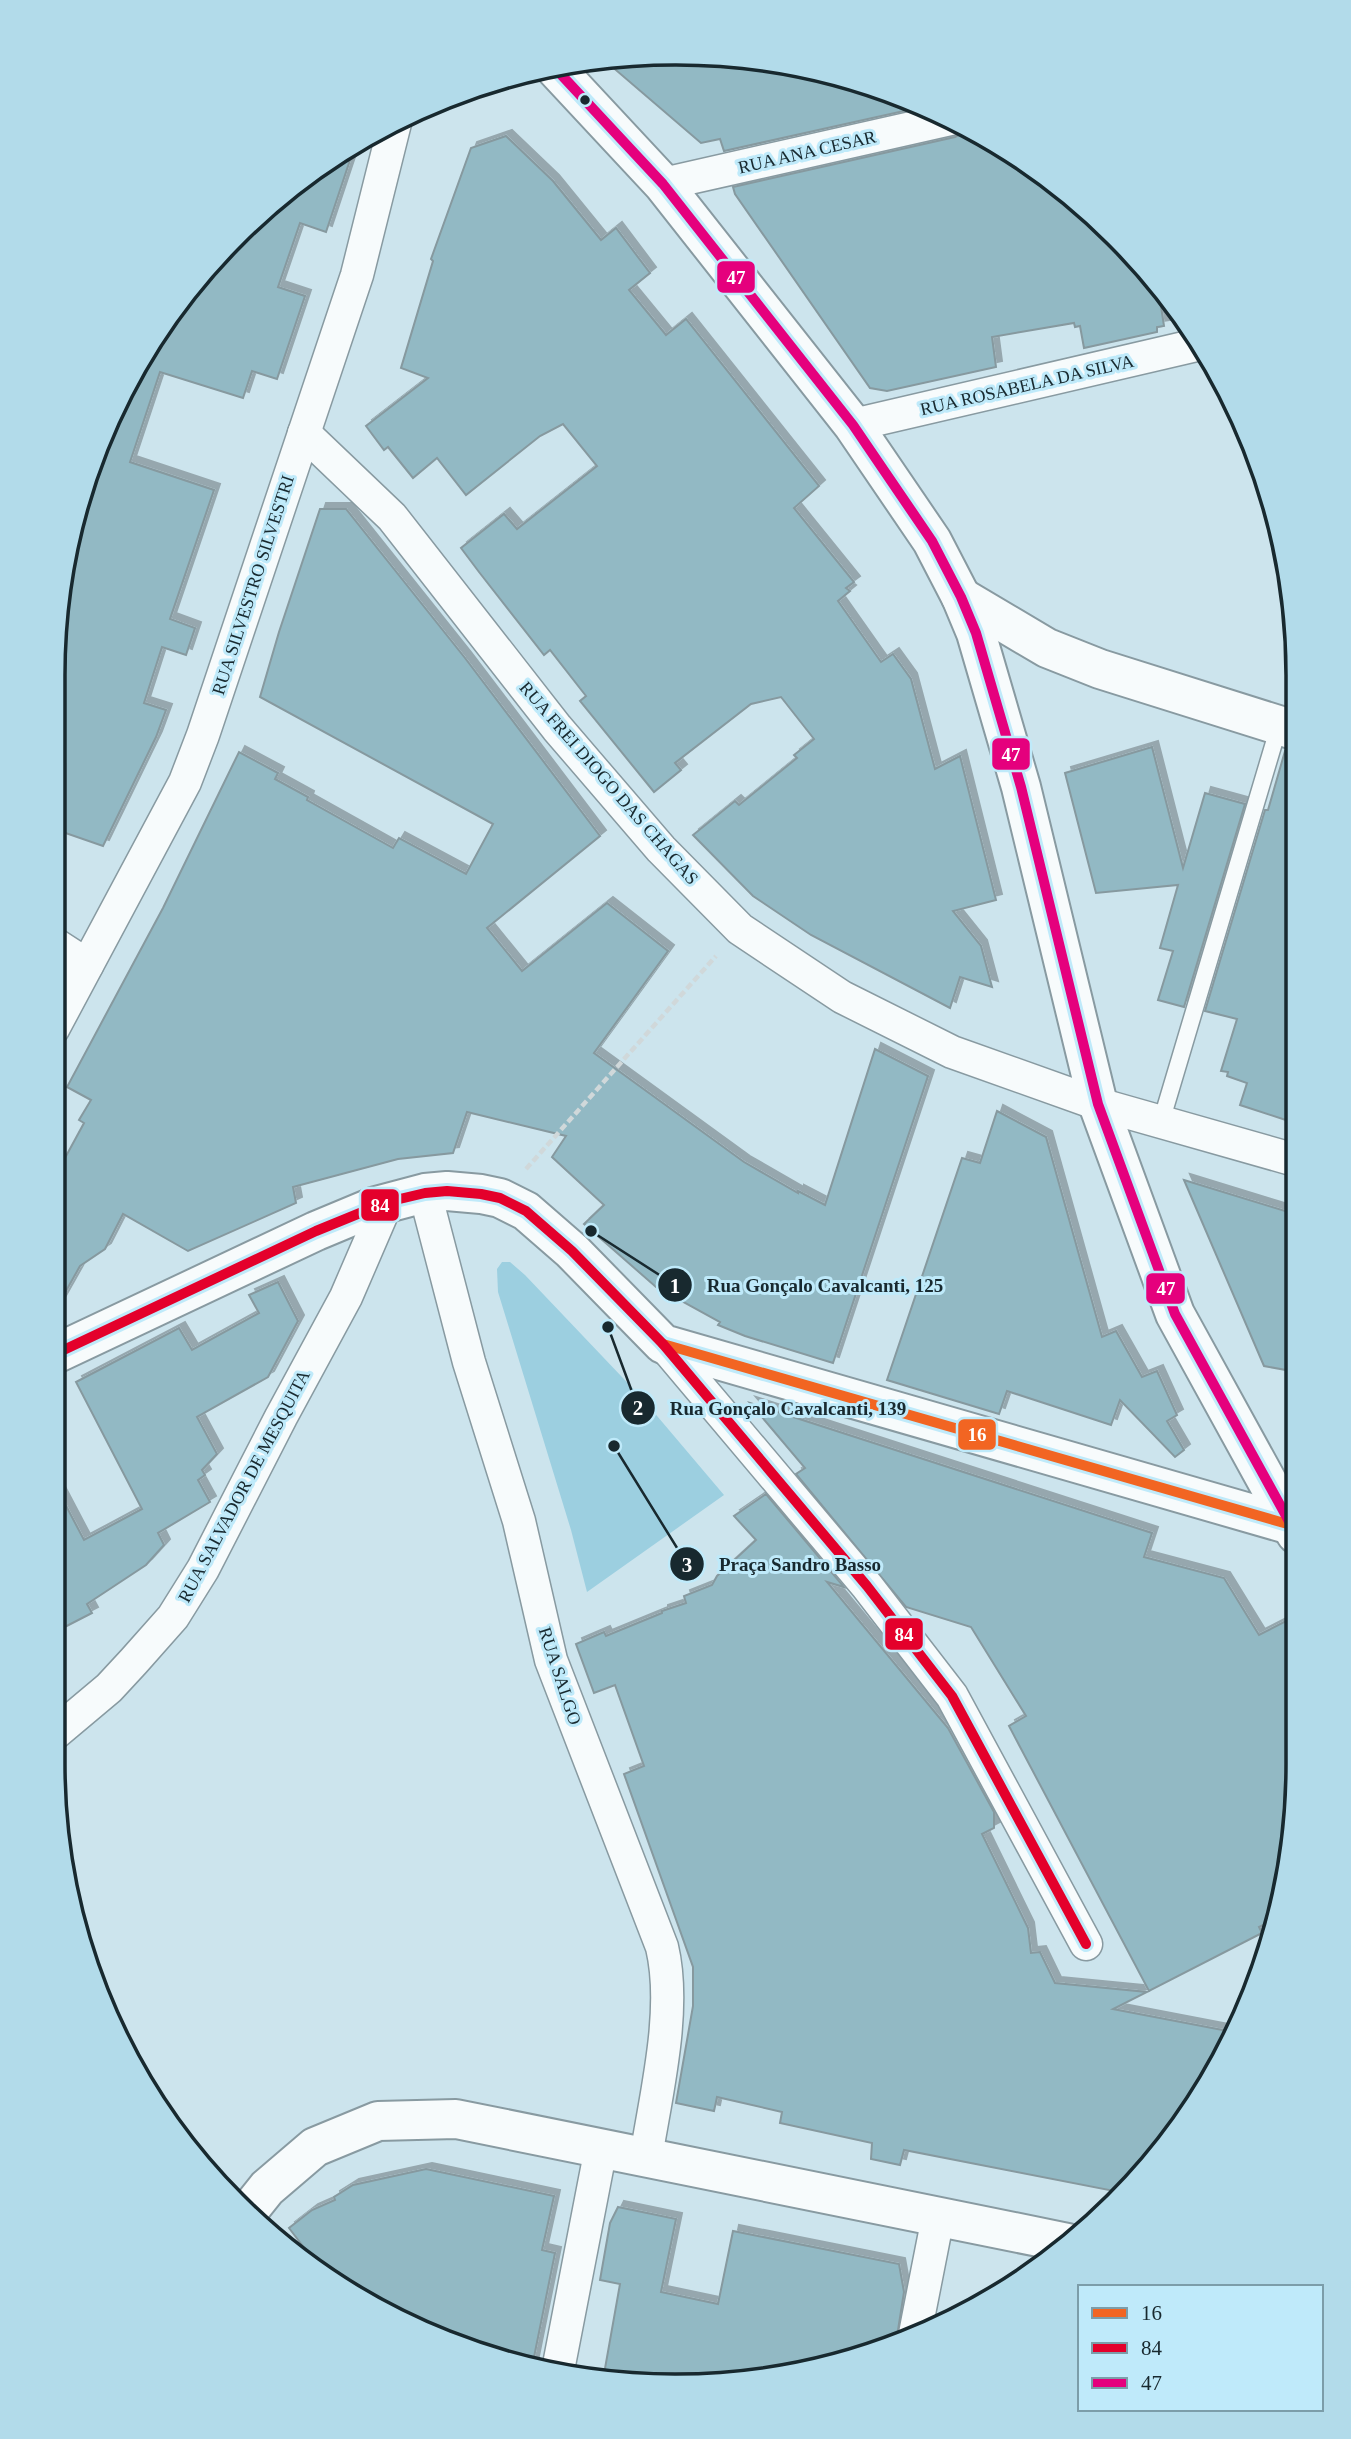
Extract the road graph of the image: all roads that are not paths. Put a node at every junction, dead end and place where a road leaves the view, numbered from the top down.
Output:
1 (562, 75) edge
2 (936, 123) edge
3 (392, 135) edge
4 (663, 184) junction
5 (1190, 347) edge
6 (853, 425) junction
7 (304, 433) junction
8 (961, 597) junction
9 (1286, 728) edge
10 (65, 951) edge
11 (87, 965) junction
12 (65, 1006) edge
13 (1098, 1104) junction
14 (1161, 1122) junction
15 (1286, 1157) edge
16 (425, 1193) junction
17 (387, 1202) junction
18 (316, 1231) junction
19 (358, 1268) junction
20 (663, 1344) junction
21 (65, 1349) edge
22 (1286, 1515) edge
23 (1286, 1527) edge
24 (65, 1724) edge
25 (1086, 1944) dead end
26 (601, 2148) junction
27 (646, 2157) junction
28 (254, 2204) edge
29 (938, 2217) junction
30 (1056, 2241) edge
31 (917, 2324) edge
32 (559, 2363) edge

1 - 4 street
2 - 4 street, RUA ANA CESAR
3 - 7 street, RUA SILVESTRO SILVESTRI
4 - 6 street
5 - 6 street, RUA ROSABELA DA SILVA
6 - 8 street
7 - 11 street, RUA SILVESTRO SILVESTRI
7 - 13 street, RUA FREI DIOGO DAS CHAGAS
8 - 9 street
8 - 13 street
9 - 14 lane
10 - 11 street
11 - 12 street, RUA SILVESTRO SILVESTRI
13 - 14 street, RUA FREI DIOGO DAS CHAGAS
13 - 22 street
14 - 15 street, RUA FREI DIOGO DAS CHAGAS
16 - 17 street
16 - 20 street
16 - 27 street, RUA SALGO
17 - 18 street
17 - 19 street, RUA SALVADOR DE MESQUITA
18 - 19 street
18 - 21 street
19 - 24 street, RUA SALVADOR DE MESQUITA
20 - 23 street
20 - 25 street
26 - 27 street
26 - 28 street
26 - 32 street
27 - 29 street
29 - 30 street
29 - 31 street

